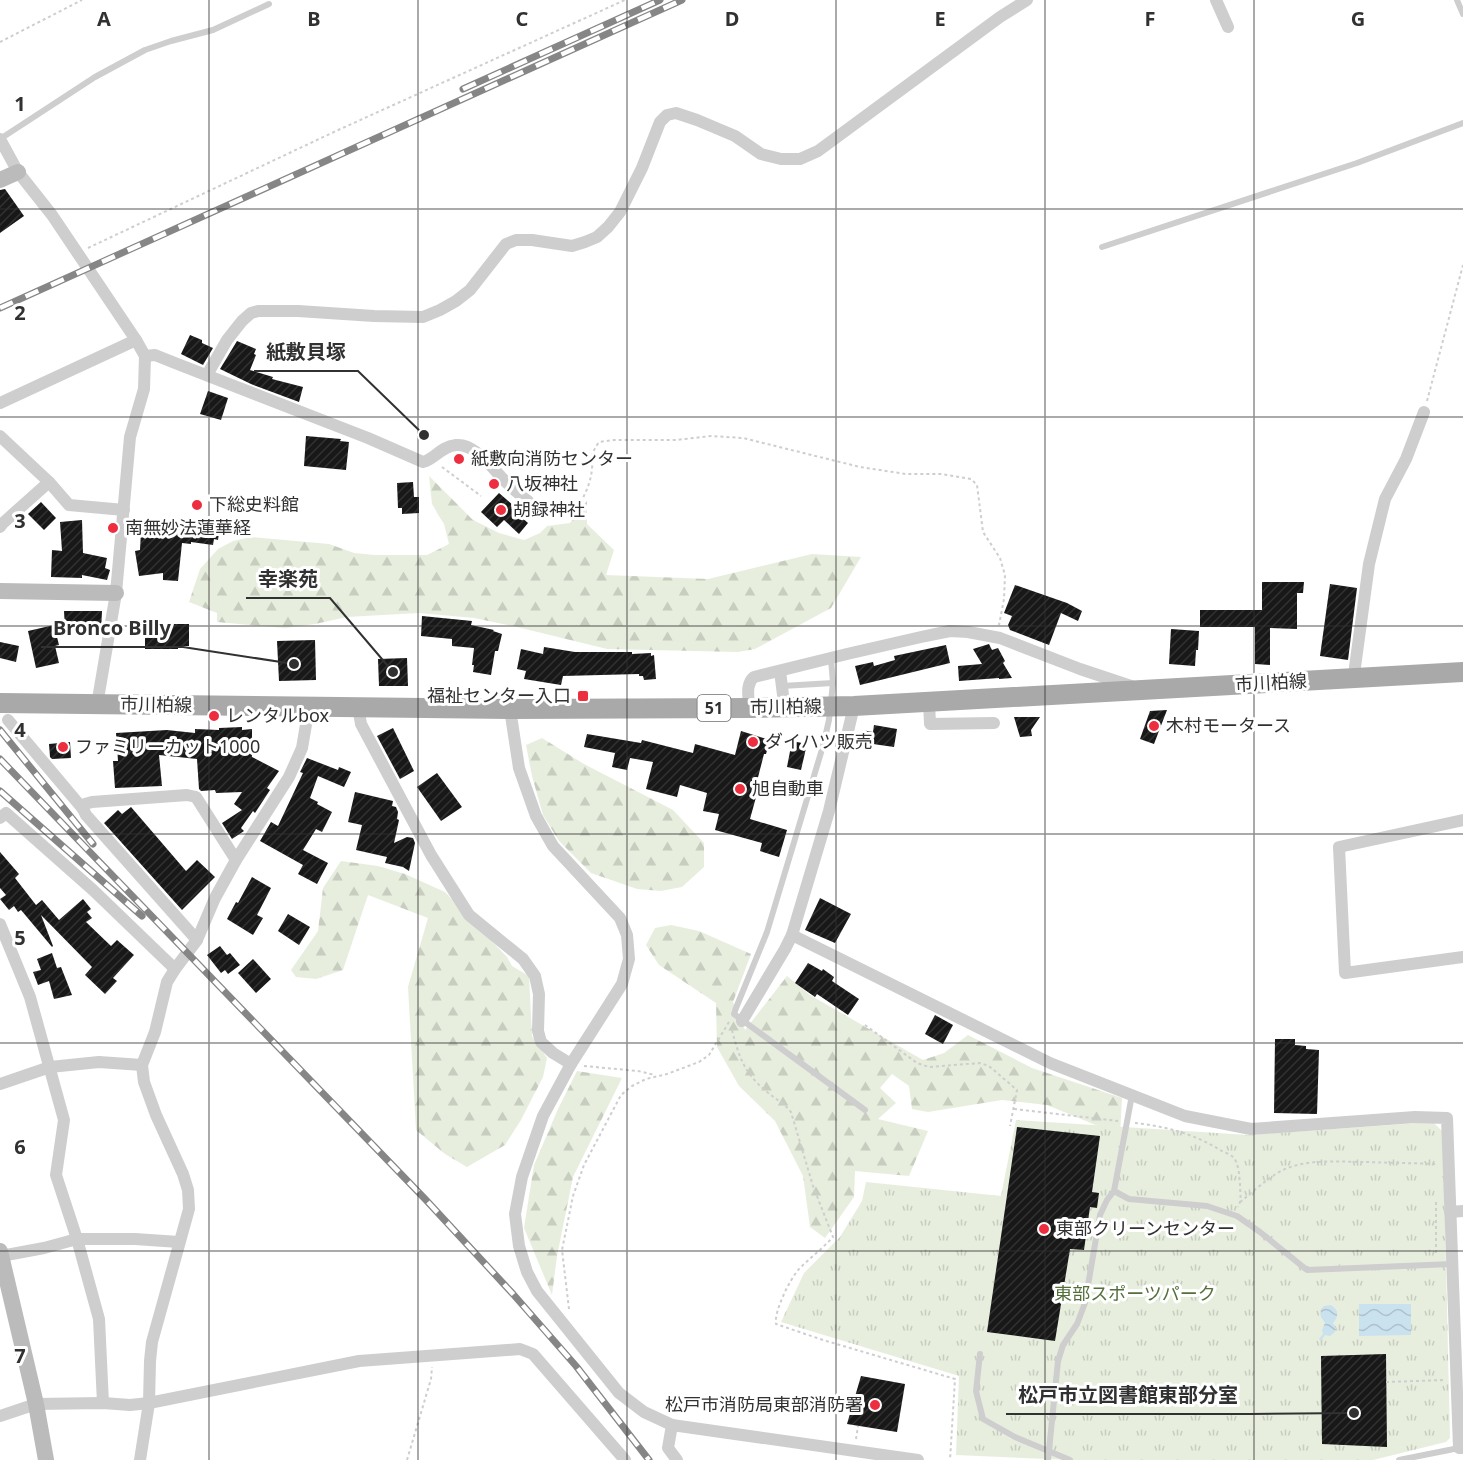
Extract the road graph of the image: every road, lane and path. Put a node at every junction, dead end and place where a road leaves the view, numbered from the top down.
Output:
1 (82, 0) edge
2 (625, 0) edge
3 (1027, 0) edge
4 (1216, 0) edge
5 (1457, 0) edge
6 (269, 4) dead end
7 (1463, 14) edge
8 (1228, 27) dead end
9 (0, 42) edge
10 (1463, 123) edge
11 (0, 139) edge
12 (18, 172) junction
13 (0, 180) edge
14 (1102, 247) dead end
15 (77, 254) junction
16 (1463, 265) edge
17 (136, 340) junction
18 (145, 356) junction
19 (207, 375) junction
20 (0, 403) edge
21 (1424, 412) joint
22 (0, 436) edge
23 (435, 462) dead end
24 (49, 482) junction
25 (481, 496) dead end
26 (529, 502) joint
27 (124, 510) junction
28 (0, 527) edge
29 (0, 591) edge
30 (116, 593) junction
31 (1000, 638) junction
32 (831, 658) junction
33 (780, 671) junction
34 (1463, 672) edge
35 (1355, 678) junction
36 (832, 683) junction
37 (782, 690) joint
38 (1150, 690) junction
39 (929, 702) junction
40 (97, 705) junction
41 (854, 706) junction
42 (309, 707) junction
43 (358, 707) junction
44 (749, 708) junction
45 (510, 709) junction
46 (4, 712) edge
47 (994, 723) dead end
48 (83, 809) junction
49 (2, 813) edge
50 (1463, 820) edge
51 (236, 860) junction
52 (0, 924) edge
53 (792, 935) junction
54 (197, 940) junction
55 (1463, 957) edge
56 (175, 969) junction
57 (742, 1021) junction
58 (865, 1025) dead end
59 (571, 1064) junction
60 (142, 1065) junction
61 (50, 1067) junction
62 (658, 1076) junction
63 (0, 1084) edge
64 (1132, 1095) junction
65 (1014, 1109) junction
66 (866, 1110) dead end
67 (1127, 1123) junction
68 (1010, 1126) dead end
69 (1449, 1164) junction
70 (1114, 1191) junction
71 (1240, 1202) junction
72 (1450, 1212) junction
73 (1463, 1212) edge
74 (1234, 1215) junction
75 (77, 1239) junction
76 (179, 1242) junction
77 (1, 1254) edge
78 (1452, 1264) junction
79 (570, 1314) dead end
80 (981, 1354) dead end
81 (434, 1356) junction
82 (1456, 1380) junction
83 (1386, 1382) dead end
84 (103, 1403) junction
85 (149, 1403) junction
86 (36, 1404) junction
87 (0, 1416) edge
88 (672, 1425) junction
89 (1461, 1448) edge
90 (1048, 1451) junction
91 (46, 1460) edge
92 (140, 1460) edge
93 (407, 1460) edge
94 (625, 1460) edge
95 (676, 1460) edge
96 (916, 1460) edge
97 (950, 1460) edge
98 (1047, 1460) edge
99 (1070, 1460) edge
100 (1399, 1460) edge

1 - 9 path
2 - 15 path
3 - 19 street
4 - 8 street
5 - 7 lane
6 - 11 lane
10 - 14 lane
11 - 12 street
12 - 13 street
12 - 15 street
15 - 17 street
16 - 21 path
17 - 18 street
17 - 20 street
18 - 19 street
18 - 27 street
19 - 26 street
21 - 35 street
22 - 24 street
23 - 25 path
24 - 27 street
24 - 28 street
26 - 31 path
27 - 30 street
29 - 30 street
30 - 40 street
31 - 32 street
31 - 38 street
32 - 33 street
32 - 36 lane
33 - 37 street
33 - 44 street
34 - 35 main road, 市川柏線 / 51
35 - 38 main road, 市川柏線 / 51
36 - 37 lane
36 - 57 lane
38 - 39 main road, 市川柏線 / 51
39 - 41 main road, 市川柏線 / 51
39 - 47 street
40 - 42 main road, 市川柏線 / 51
40 - 46 main road, 市川柏線 / 51
41 - 44 main road, 市川柏線 / 51
41 - 53 street
42 - 43 main road, 市川柏線 / 51
42 - 51 street
43 - 45 main road, 市川柏線 / 51
43 - 59 street
44 - 45 main road, 市川柏線 / 51
45 - 59 street
46 - 48 street
48 - 51 street
48 - 54 street
49 - 56 street
50 - 55 street
51 - 54 street
52 - 61 street
53 - 57 street
53 - 64 street
54 - 56 street
56 - 60 street
57 - 66 lane
58 - 65 path
59 - 62 path
59 - 88 street
60 - 61 street
60 - 76 street
61 - 63 street
61 - 75 street
62 - 79 path
62 - 97 path
64 - 67 lane
64 - 69 street
65 - 67 path
65 - 68 path
67 - 70 lane
67 - 71 path
69 - 71 path
69 - 72 street
70 - 74 lane
70 - 90 lane
71 - 74 path
72 - 73 street
72 - 78 street
74 - 78 lane
75 - 76 street
75 - 77 street
75 - 84 street
76 - 85 street
77 - 86 street
78 - 82 street
80 - 90 lane
81 - 85 street
81 - 93 path
81 - 94 street
82 - 83 path
82 - 89 street
84 - 85 street
84 - 86 street
85 - 92 street
86 - 87 street
86 - 91 street
88 - 95 street
88 - 96 street
89 - 100 lane
90 - 98 lane
90 - 99 lane

